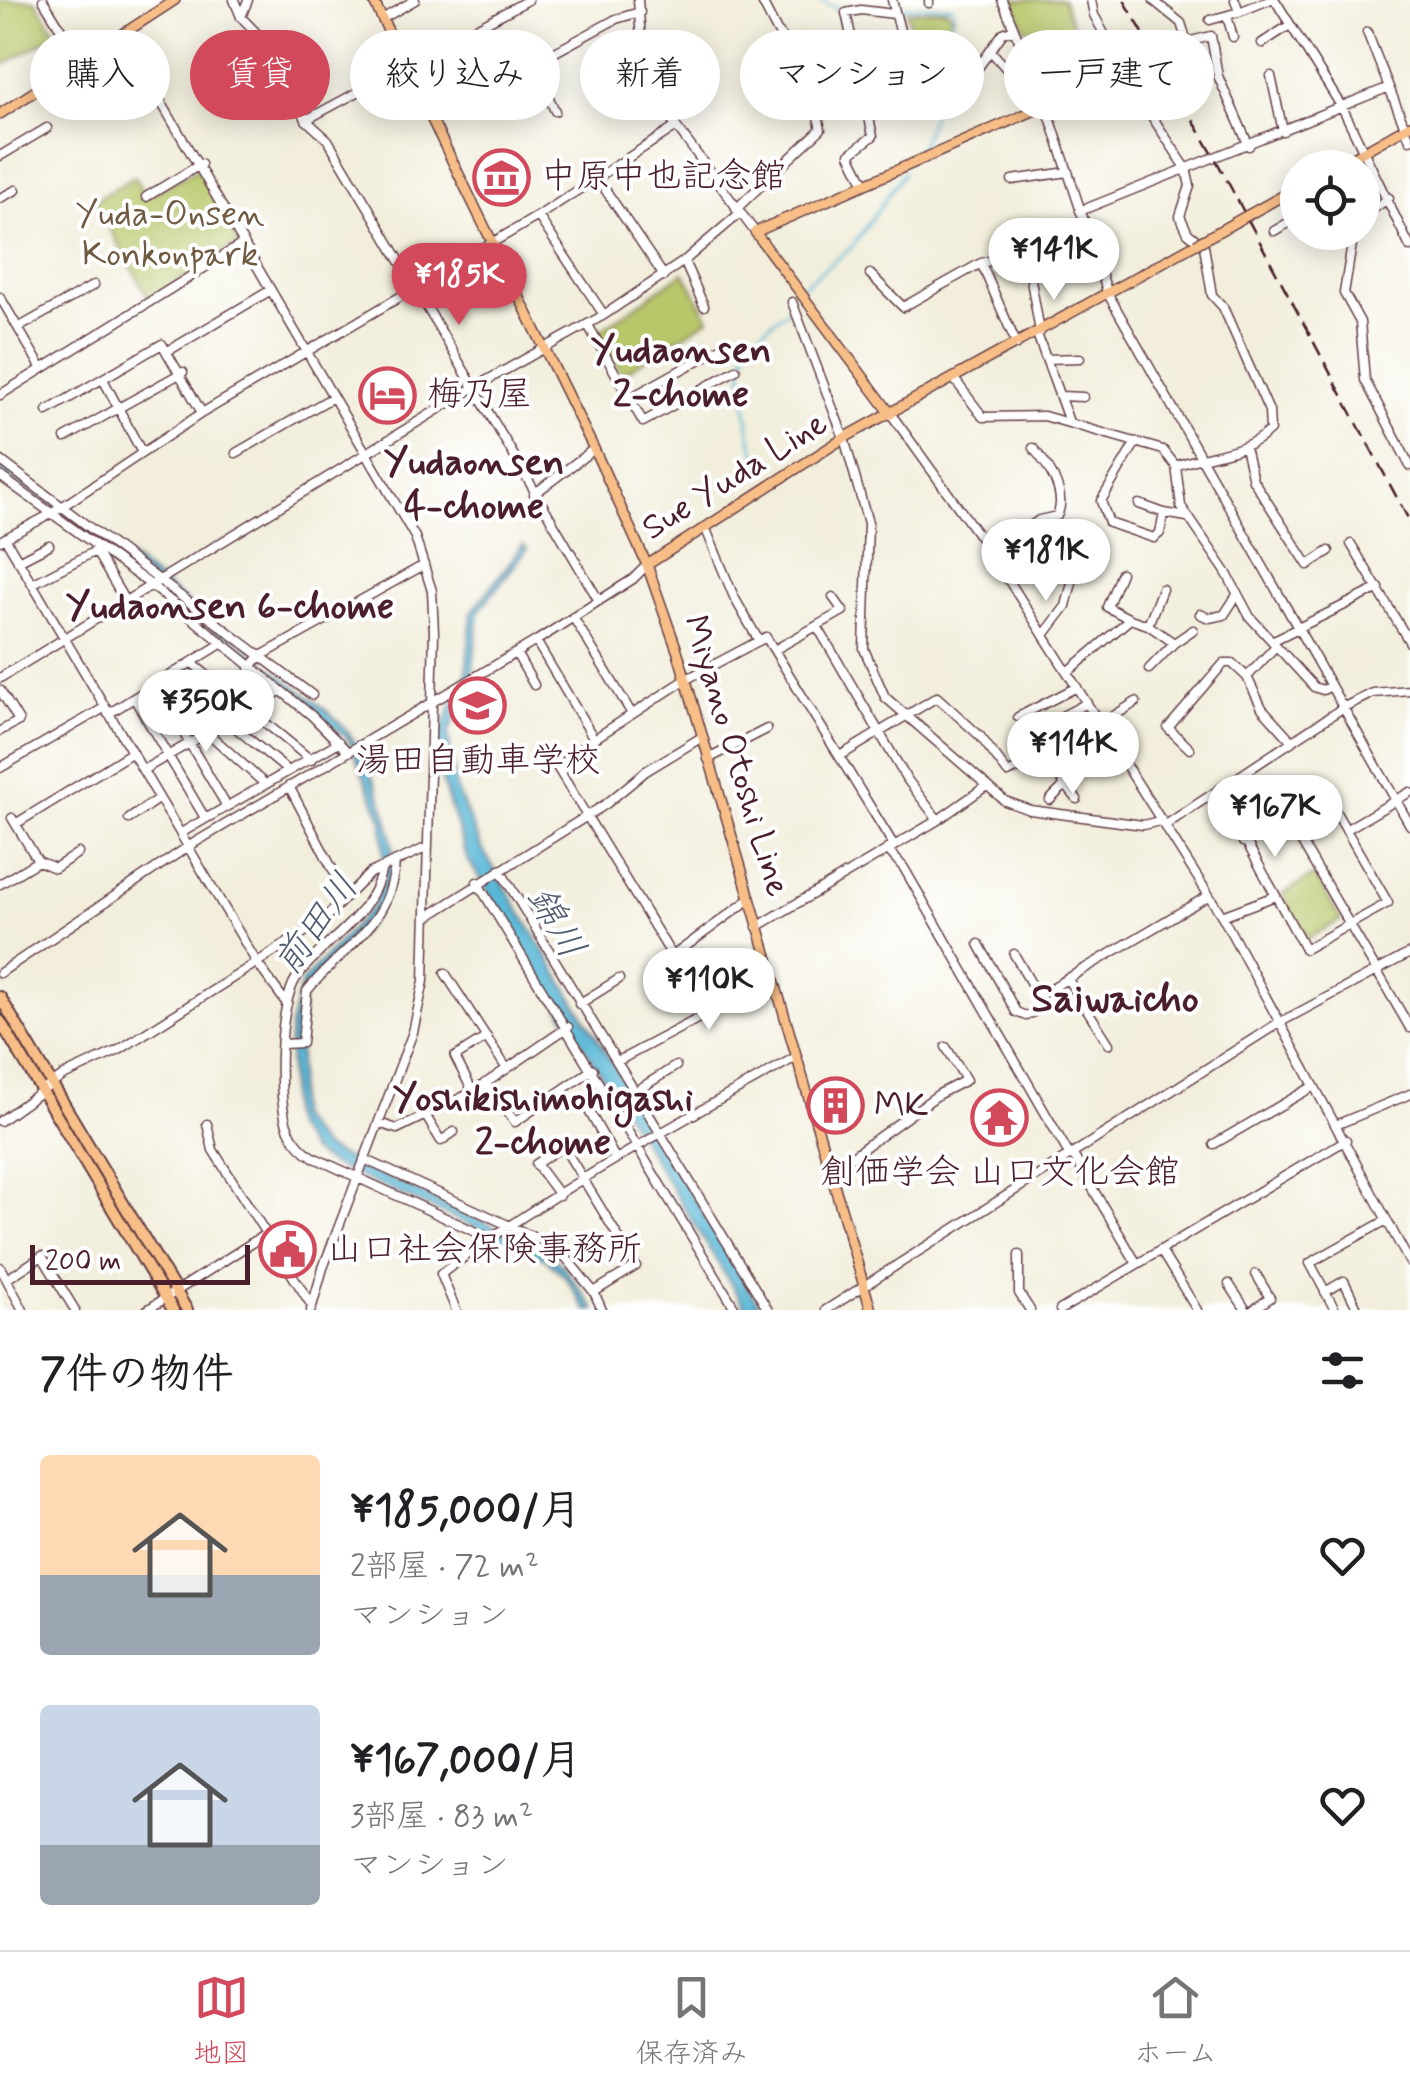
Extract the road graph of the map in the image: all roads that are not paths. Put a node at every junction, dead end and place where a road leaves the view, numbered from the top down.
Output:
1 (43, 0) edge
2 (174, 0) edge
3 (234, 0) edge
4 (248, 0) edge
5 (373, 0) edge
6 (414, 0) edge
7 (528, 0) edge
8 (638, 0) edge
9 (760, 0) edge
10 (892, 0) edge
11 (1002, 0) edge
12 (1091, 0) edge
13 (1235, 0) edge
14 (1272, 0) edge
15 (1154, 1) edge
16 (640, 12) junction
17 (1239, 12) junction
18 (894, 14) junction
19 (1227, 16) junction
20 (241, 17) junction
21 (382, 18) junction
22 (1210, 20) dead end
23 (1290, 26) junction
24 (1014, 29) joint
25 (62, 30) edge
26 (129, 30) edge
27 (254, 30) edge
28 (388, 30) edge
29 (473, 30) edge
30 (899, 30) edge
31 (1103, 30) edge
32 (1366, 32) dead end
33 (1233, 37) dead end
34 (1262, 43) dead end
35 (560, 49) edge
36 (990, 50) junction
37 (984, 59) edge
38 (1004, 65) edge
39 (1271, 76) dead end
40 (1387, 88) junction
41 (30, 95) edge
42 (1343, 109) junction
43 (0, 114) edge
44 (170, 114) edge
45 (306, 120) edge
46 (433, 120) edge
47 (1014, 120) edge
48 (1049, 120) edge
49 (1152, 120) edge
50 (1407, 127) edge
51 (47, 128) dead end
52 (674, 128) junction
53 (1283, 132) junction
54 (1410, 140) edge
55 (1249, 146) junction
56 (1365, 150) joint
57 (0, 156) edge
58 (200, 164) junction
59 (1186, 168) junction
60 (1068, 172) junction
61 (596, 176) junction
62 (1012, 180) dead end
63 (1380, 180) edge
64 (864, 184) junction
65 (16, 190) dead end
66 (1280, 197) edge
67 (0, 198) edge
68 (146, 198) dead end
69 (1389, 198) junction
70 (1380, 204) edge
71 (738, 212) junction
72 (1080, 212) junction
73 (538, 216) junction
74 (1084, 222) junction
75 (1280, 228) edge
76 (1274, 231) dead end
77 (755, 232) junction
78 (244, 243) junction
79 (495, 243) junction
80 (1410, 247) edge
81 (1351, 250) edge
82 (684, 261) junction
83 (980, 263) junction
84 (870, 274) dead end
85 (664, 276) junction
86 (1032, 280) dead end
87 (94, 285) dead end
88 (412, 288) junction
89 (272, 290) junction
90 (1108, 294) junction
91 (0, 297) edge
92 (792, 302) dead end
93 (704, 306) dead end
94 (604, 316) junction
95 (588, 325) junction
96 (18, 328) junction
97 (1038, 333) junction
98 (726, 345) dead end
99 (1017, 345) junction
100 (544, 348) junction
101 (168, 351) junction
102 (305, 352) junction
103 (1080, 358) dead end
104 (1046, 359) junction
105 (42, 369) junction
106 (736, 370) dead end
107 (182, 372) junction
108 (104, 380) junction
109 (955, 380) junction
110 (473, 388) junction
111 (0, 395) edge
112 (1060, 396) junction
113 (333, 397) junction
114 (1083, 397) dead end
115 (630, 398) junction
116 (118, 409) junction
117 (47, 411) dead end
118 (202, 413) junction
119 (891, 414) junction
120 (1069, 422) junction
121 (64, 438) dead end
122 (844, 438) junction
123 (1136, 442) junction
124 (1032, 448) dead end
125 (1244, 448) junction
126 (594, 450) junction
127 (142, 451) junction
128 (236, 452) dead end
129 (366, 452) junction
130 (1198, 456) junction
131 (0, 460) edge
132 (1176, 466) junction
133 (1410, 466) edge
134 (0, 476) edge
135 (534, 494) junction
136 (1140, 504) dead end
137 (58, 509) junction
138 (1164, 513) junction
139 (1187, 517) junction
140 (704, 527) junction
141 (2, 540) edge
142 (1351, 544) dead end
143 (48, 545) dead end
144 (97, 549) junction
145 (1329, 551) dead end
146 (992, 554) junction
147 (1078, 559) dead end
148 (18, 561) junction
149 (424, 565) junction
150 (647, 565) junction
151 (1121, 572) dead end
152 (154, 583) junction
153 (32, 584) junction
154 (1379, 588) junction
155 (1162, 589) dead end
156 (1237, 595) junction
157 (834, 597) dead end
158 (599, 600) junction
159 (124, 601) junction
160 (1200, 614) dead end
161 (573, 616) junction
162 (1130, 619) junction
163 (1148, 625) junction
164 (818, 626) junction
165 (1296, 626) junction
166 (1192, 630) dead end
167 (1044, 635) junction
168 (64, 637) junction
169 (759, 640) junction
170 (536, 641) junction
171 (1174, 642) junction
172 (1410, 643) edge
173 (222, 644) junction
174 (1274, 644) junction
175 (776, 649) junction
176 (516, 653) junction
177 (261, 656) junction
178 (192, 663) junction
179 (250, 668) junction
180 (1149, 669) dead end
181 (175, 672) junction
182 (1068, 672) junction
183 (1247, 677) junction
184 (0, 678) edge
185 (684, 680) junction
186 (155, 684) junction
187 (534, 685) dead end
188 (1078, 686) junction
189 (1330, 686) junction
190 (0, 690) edge
191 (1410, 690) edge
192 (280, 691) junction
193 (312, 695) dead end
194 (134, 698) junction
195 (433, 700) junction
196 (1136, 702) dead end
197 (1087, 703) junction
198 (251, 707) junction
199 (1344, 707) junction
200 (106, 711) junction
201 (632, 714) junction
202 (906, 717) junction
203 (1018, 717) dead end
204 (228, 720) junction
205 (1101, 725) junction
206 (1042, 726) dead end
207 (768, 728) dead end
208 (0, 731) edge
209 (208, 732) junction
210 (880, 734) junction
211 (702, 738) junction
212 (594, 739) junction
213 (1290, 739) junction
214 (339, 742) junction
215 (190, 743) junction
216 (1190, 749) dead end
217 (348, 750) junction
218 (132, 753) junction
219 (169, 755) junction
220 (840, 756) junction
221 (1042, 757) junction
222 (708, 759) junction
223 (310, 760) junction
224 (0, 768) edge
225 (142, 770) junction
226 (288, 772) junction
227 (265, 784) junction
228 (289, 786) junction
229 (1064, 786) junction
230 (986, 787) junction
231 (1218, 792) junction
232 (1410, 792) edge
233 (159, 798) junction
234 (1078, 799) dead end
235 (1050, 800) dead end
236 (1396, 801) junction
237 (226, 805) junction
238 (586, 814) junction
239 (1288, 817) junction
240 (205, 818) junction
241 (129, 819) dead end
242 (938, 820) junction
243 (1162, 824) junction
244 (1410, 826) edge
245 (1347, 829) junction
246 (181, 832) junction
247 (1243, 842) junction
248 (189, 846) junction
249 (890, 846) junction
250 (428, 848) junction
251 (78, 853) dead end
252 (38, 861) junction
253 (395, 862) junction
254 (382, 868) junction
255 (500, 870) junction
256 (477, 882) junction
257 (0, 884) edge
258 (346, 895) junction
259 (1208, 896) junction
260 (1275, 896) junction
261 (750, 899) junction
262 (1222, 916) junction
263 (426, 917) junction
264 (758, 926) junction
265 (1348, 926) junction
266 (978, 944) dead end
267 (1014, 954) dead end
268 (1410, 954) edge
269 (674, 955) junction
270 (768, 962) junction
271 (256, 963) junction
272 (1376, 969) junction
273 (0, 972) edge
274 (445, 973) dead end
275 (1068, 978) junction
276 (619, 979) dead end
277 (1038, 996) junction
278 (0, 998) edge
279 (287, 1004) junction
280 (579, 1004) junction
281 (707, 1013) junction
282 (1407, 1015) edge
283 (0, 1021) edge
284 (1278, 1024) junction
285 (568, 1028) junction
286 (1410, 1028) edge
287 (487, 1037) junction
288 (283, 1044) junction
289 (1109, 1044) dead end
290 (946, 1048) dead end
291 (796, 1057) junction
292 (618, 1061) junction
293 (676, 1066) dead end
294 (507, 1069) junction
295 (593, 1069) junction
296 (485, 1083) junction
297 (1314, 1086) junction
298 (47, 1088) junction
299 (636, 1091) junction
300 (473, 1092) junction
301 (1410, 1094) edge
302 (589, 1111) dead end
303 (424, 1113) junction
304 (0, 1122) edge
305 (379, 1123) junction
306 (207, 1124) dead end
307 (1338, 1124) junction
308 (662, 1130) junction
309 (454, 1132) dead end
310 (1346, 1140) junction
311 (639, 1142) junction
312 (1214, 1144) dead end
313 (1072, 1156) junction
314 (615, 1158) junction
315 (364, 1159) junction
316 (830, 1172) junction
317 (585, 1178) junction
318 (357, 1179) junction
319 (559, 1195) junction
320 (1385, 1221) junction
321 (506, 1225) junction
322 (264, 1235) junction
323 (489, 1238) junction
324 (1161, 1251) junction
325 (1020, 1255) dead end
326 (1410, 1263) edge
327 (1137, 1264) junction
328 (0, 1267) edge
329 (1256, 1274) dead end
330 (8, 1279) junction
331 (1229, 1284) dead end
332 (865, 1287) junction
333 (594, 1292) junction
334 (1326, 1292) junction
335 (170, 1293) junction
336 (18, 1309) edge
337 (313, 1309) edge
338 (74, 1310) edge
339 (147, 1310) edge
340 (173, 1310) edge
341 (187, 1310) edge
342 (456, 1310) edge
343 (602, 1310) edge
344 (736, 1310) edge
345 (768, 1310) edge
346 (826, 1310) edge
347 (871, 1310) edge
348 (1030, 1310) edge
349 (1060, 1310) edge
350 (1197, 1310) edge
351 (1250, 1310) edge
352 (1335, 1310) edge
353 (1358, 1310) edge

1 - 25 street
2 - 26 main road
3 - 20 street
4 - 20 street
5 - 21 main road, Sue Yuda Line
6 - 21 street
7 - 29 street
8 - 16 street
9 - 71 street
10 - 18 street
11 - 24 street
12 - 31 street
13 - 17 street
14 - 17 street
14 - 23 street
15 - 55 street
16 - 35 street
16 - 52 street
17 - 19 street
18 - 30 street
18 - 64 street
19 - 22 street
19 - 33 street
20 - 27 street
21 - 28 main road, Sue Yuda Line
23 - 34 street
23 - 42 street
24 - 36 street
32 - 40 street
36 - 37 street
36 - 38 street
39 - 53 street
40 - 42 street
40 - 50 street
41 - 43 main road
42 - 53 street
42 - 56 street
44 - 58 street
45 - 88 street
46 - 79 main road, Sue Yuda Line
47 - 64 main road
48 - 60 street
49 - 59 street
50 - 54 street
50 - 56 main road
51 - 57 street
52 - 61 street
52 - 71 street
53 - 55 street
55 - 59 street
58 - 68 street
58 - 78 street
59 - 72 street
59 - 125 street
60 - 62 street
60 - 72 street
61 - 73 street
61 - 85 street
63 - 69 street
64 - 77 main road
65 - 67 street
66 - 90 main road, Sue Yuda Line, bridge
69 - 70 street
69 - 80 street
71 - 77 street
71 - 82 street
72 - 74 street
73 - 79 street
73 - 94 street
74 - 83 street
74 - 90 street
75 - 76 street
77 - 119 main road
78 - 89 street
78 - 105 street
79 - 88 street
79 - 100 main road, Sue Yuda Line
81 - 133 street
82 - 85 street
82 - 93 street
83 - 84 street
83 - 99 street
85 - 94 street
86 - 97 street
87 - 96 street
88 - 102 street
88 - 110 street
89 - 101 street
89 - 102 street
90 - 97 main road, Sue Yuda Line
90 - 130 street
91 - 96 street
92 - 122 street
94 - 95 street
95 - 100 street
95 - 115 street
96 - 105 street
97 - 99 main road, Sue Yuda Line
97 - 104 street
98 - 115 street
99 - 109 main road, Sue Yuda Line
100 - 110 street
100 - 126 main road, Sue Yuda Line
101 - 107 street
101 - 108 street
102 - 113 street
102 - 118 street
103 - 104 street
104 - 112 street
105 - 111 street
106 - 115 street
107 - 116 street
107 - 118 street
108 - 116 street
108 - 117 street
109 - 119 main road, Sue Yuda Line
109 - 120 street
110 - 129 street
110 - 135 street
112 - 114 street
112 - 120 street
113 - 128 street
113 - 129 street
116 - 121 street
116 - 127 street
118 - 127 street
119 - 122 main road, Sue Yuda Line
119 - 146 street
120 - 123 street
122 - 140 main road, Sue Yuda Line
122 - 202 street
123 - 132 street
123 - 138 street
124 - 146 street
125 - 130 street
125 - 145 street
126 - 135 street
126 - 150 main road, Sue Yuda Line
127 - 137 street
129 - 149 street
129 - 152 street
130 - 132 street
130 - 165 street
131 - 137 street
132 - 139 street
134 - 137 street
135 - 158 street
136 - 138 street
137 - 141 street
137 - 144 street
137 - 152 street
138 - 139 street
139 - 156 street
140 - 150 main road, Sue Yuda Line
140 - 169 street
141 - 148 street
142 - 154 street
143 - 148 street
144 - 152 street
144 - 153 street
144 - 159 street
146 - 167 street
147 - 167 street
148 - 153 street
149 - 177 street
149 - 195 street
150 - 158 street
150 - 185 main road, Miyano Otoshi Line
151 - 162 street
152 - 159 street
152 - 173 street
152 - 177 street
153 - 168 street
154 - 165 street
154 - 172 street
155 - 163 street
156 - 160 street
156 - 174 street
157 - 164 street
158 - 161 street
159 - 168 street
161 - 170 street
161 - 201 street
162 - 163 street
162 - 182 street
163 - 171 street
164 - 175 street
164 - 210 street
165 - 174 street
165 - 189 street
166 - 171 street
167 - 182 street
168 - 184 street
168 - 200 street
169 - 175 street
169 - 185 street
170 - 176 street
170 - 212 street
171 - 180 street
173 - 178 street
173 - 179 street
174 - 183 street
174 - 189 street
175 - 220 street
176 - 187 street
176 - 195 street
177 - 179 street
177 - 193 street
178 - 181 street
178 - 198 street
179 - 192 street
181 - 186 street
181 - 204 street
182 - 188 street
183 - 213 street
183 - 216 street
185 - 201 street
185 - 211 main road, Miyano Otoshi Line
186 - 194 street
186 - 215 street
188 - 197 street
188 - 203 street
189 - 199 street
190 - 208 street
191 - 199 street
192 - 198 street
192 - 214 street
194 - 200 street
194 - 219 street
195 - 217 street
195 - 250 street
196 - 205 street
197 - 205 street
197 - 206 street
198 - 204 street
198 - 223 street
199 - 213 street
199 - 236 street
200 - 218 street
200 - 224 street
201 - 212 street
202 - 210 street
202 - 221 street
202 - 230 street
204 - 209 street
204 - 226 street
205 - 221 street
205 - 243 street
207 - 222 street
209 - 215 street
209 - 227 street
210 - 220 street
210 - 242 street
211 - 222 main road, Miyano Otoshi Line
211 - 238 street
212 - 238 street
213 - 231 street
214 - 217 street
214 - 223 street
215 - 219 street
215 - 237 street
217 - 228 street
218 - 225 street
218 - 252 street
219 - 225 street
219 - 240 street
220 - 249 street
221 - 229 street
222 - 261 main road, Miyano Otoshi Line
223 - 226 street
225 - 233 street
226 - 227 street
227 - 237 street
228 - 248 street
228 - 258 street
229 - 234 street
229 - 235 street
230 - 242 street
230 - 243 street
231 - 243 street
231 - 247 street
232 - 236 street
233 - 241 street
233 - 246 street
236 - 244 street
236 - 245 street
237 - 240 street
238 - 255 street
238 - 269 street
239 - 245 street
239 - 247 street
239 - 265 street
240 - 246 street
242 - 249 street
243 - 259 street
245 - 265 street
246 - 248 street
247 - 260 street
248 - 271 street
248 - 273 street
249 - 264 street
249 - 313 street
250 - 253 street
250 - 263 street
251 - 252 street
252 - 257 street
253 - 254 street
253 - 288 street
254 - 258 street
254 - 279 street
255 - 256 street
255 - 280 street
256 - 263 street
256 - 285 street
258 - 271 street
259 - 262 street
259 - 275 street
260 - 262 street
260 - 265 street
261 - 264 main road, Miyano Otoshi Line
261 - 269 street
262 - 284 street
263 - 305 street
264 - 270 main road, Miyano Otoshi Line
265 - 272 street
266 - 277 street
267 - 277 street
268 - 272 street
269 - 281 street
270 - 281 street
270 - 291 main road, Miyano Otoshi Line
271 - 279 street
271 - 298 street
272 - 282 street
272 - 284 street
274 - 287 street
275 - 277 street
275 - 289 street
276 - 280 street
278 - 298 highway
279 - 288 street
280 - 292 street
281 - 292 street
282 - 286 street
283 - 298 highway
284 - 297 street
284 - 313 street
285 - 294 street
285 - 295 street
287 - 294 street
287 - 300 street
288 - 318 street
290 - 316 street
291 - 308 street
291 - 316 main road, Miyano Otoshi Line
292 - 299 street
293 - 299 street
294 - 296 street
295 - 296 street
295 - 311 street
296 - 300 street
297 - 307 street
297 - 312 street
298 - 304 street
298 - 335 highway
299 - 308 street
300 - 303 street
301 - 307 street
302 - 314 street
303 - 305 street
303 - 309 street
305 - 315 street
306 - 322 street
307 - 310 street
308 - 311 street
308 - 345 street
310 - 320 street
310 - 324 street
311 - 314 street
311 - 344 street
313 - 327 street
313 - 332 street
314 - 317 street
315 - 318 street
315 - 321 street
316 - 332 main road, Miyano Otoshi Line
317 - 319 street
317 - 319 street
317 - 333 street
318 - 323 street
318 - 337 street
319 - 321 street
320 - 326 street
320 - 334 street
321 - 323 street
321 - 333 street
322 - 335 street
322 - 337 street
323 - 342 street
324 - 327 street
324 - 350 street
325 - 348 street
327 - 349 street
328 - 330 street
329 - 351 street
330 - 336 street
330 - 338 street
331 - 351 street
332 - 346 street
332 - 347 main road, Miyano Otoshi Line
333 - 343 street
334 - 352 street
334 - 353 street
335 - 339 street
335 - 340 highway
335 - 341 highway

